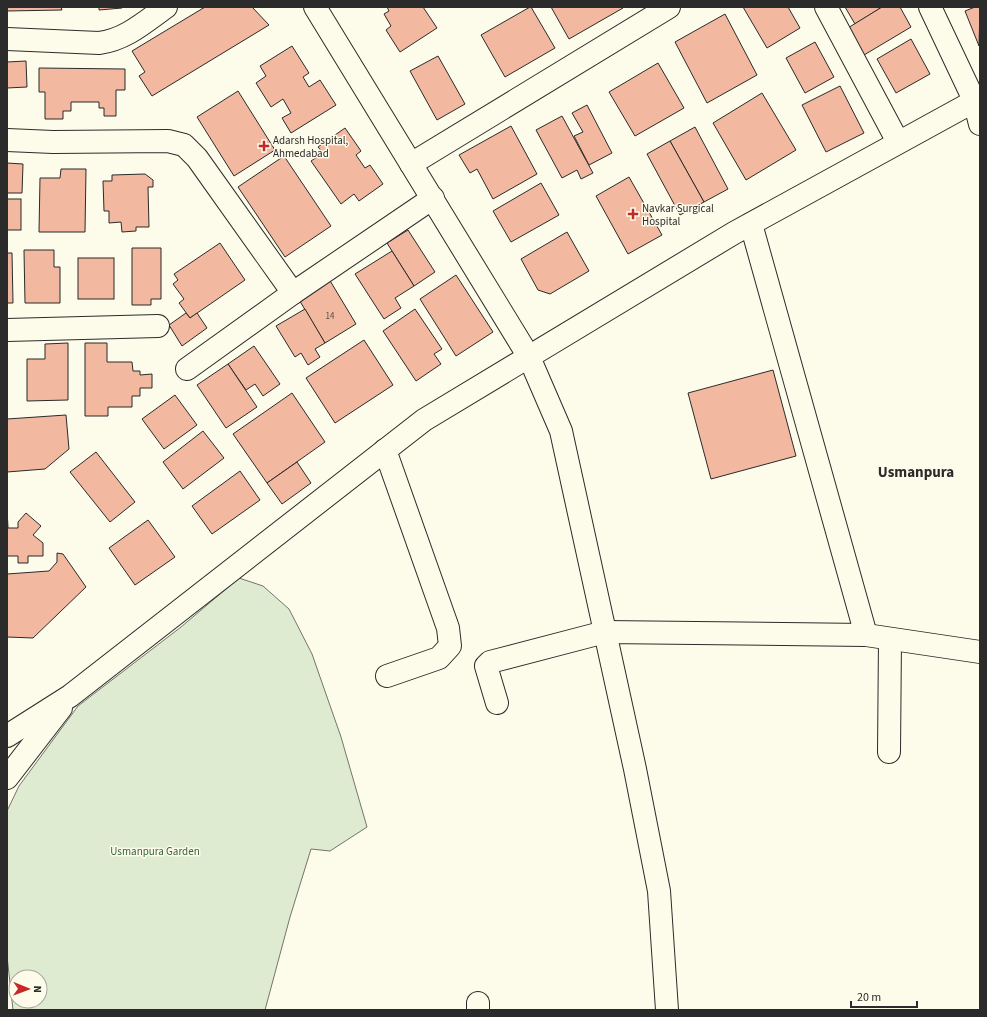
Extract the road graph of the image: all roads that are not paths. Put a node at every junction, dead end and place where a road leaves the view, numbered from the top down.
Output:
1 (166, 7) edge
2 (315, 7) edge
3 (669, 7) edge
4 (826, 7) edge
5 (930, 7) edge
6 (7, 39) edge
7 (977, 99) edge
8 (980, 124) edge
9 (7, 140) edge
10 (898, 142) junction
11 (411, 164) junction
12 (433, 198) junction
13 (751, 224) junction
14 (293, 293) junction
15 (158, 326) dead end
16 (7, 330) edge
17 (529, 357) junction
18 (188, 369) dead end
19 (386, 450) junction
20 (605, 632) junction
21 (866, 635) junction
22 (890, 639) junction
23 (980, 652) edge
24 (387, 676) dead end
25 (70, 696) junction
26 (497, 703) dead end
27 (7, 736) edge
28 (889, 752) dead end
29 (7, 778) edge
30 (667, 1010) edge

1 - 6 street
2 - 11 street
3 - 11 street
4 - 10 street
5 - 7 street
7 - 8 street
7 - 10 street
9 - 14 street
10 - 13 street
11 - 12 street
12 - 14 street
12 - 17 street
13 - 17 street
13 - 21 street
14 - 18 street
15 - 16 street
17 - 19 street
17 - 20 street
19 - 24 street
19 - 25 street
20 - 21 street
20 - 26 street
20 - 30 street
21 - 22 street
22 - 23 street
22 - 28 street
25 - 27 street
25 - 29 street

